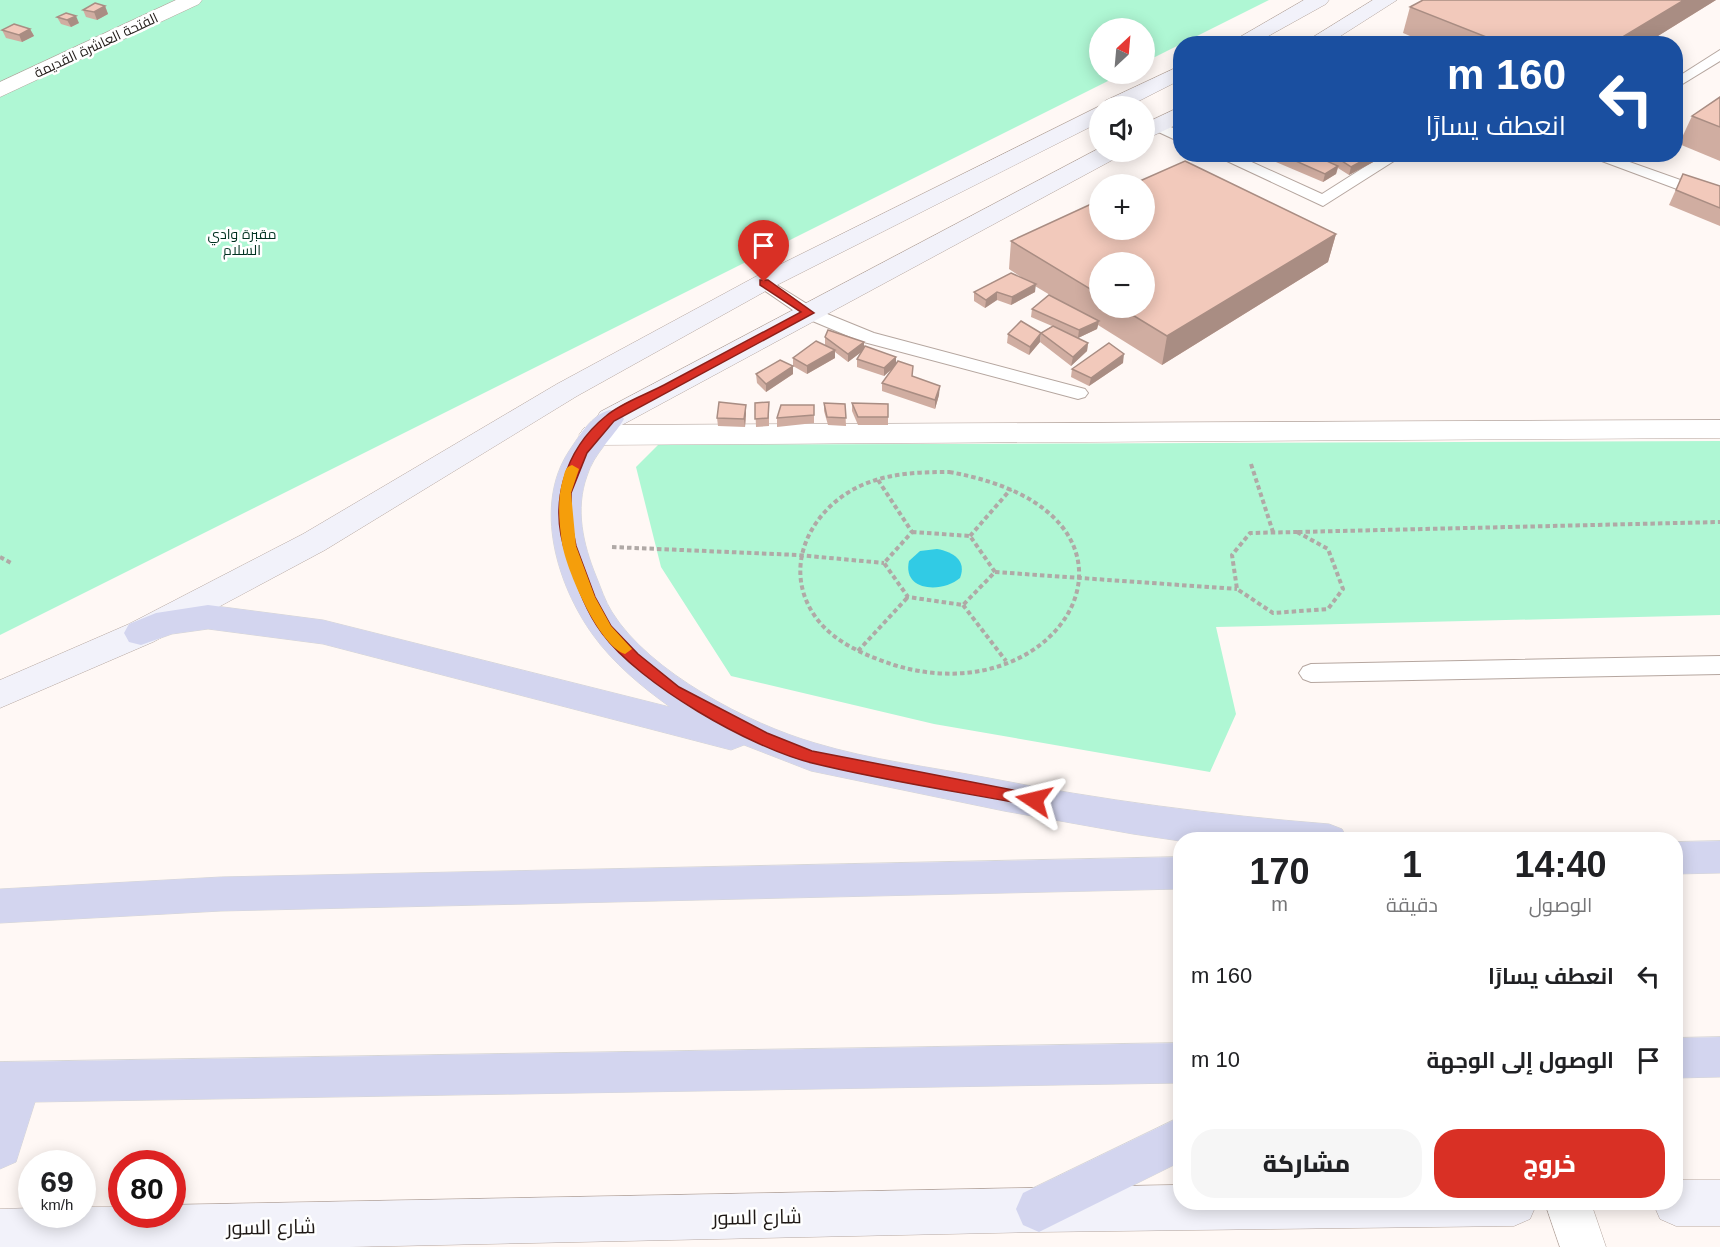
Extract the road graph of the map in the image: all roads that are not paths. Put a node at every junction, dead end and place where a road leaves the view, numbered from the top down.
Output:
1 (192, 0) edge
2 (1319, 0) edge
3 (1387, 0) edge
4 (1253, 36) edge
5 (1326, 36) edge
6 (1720, 54) edge
7 (1173, 76) edge
8 (1683, 79) edge
9 (0, 90) edge
10 (1133, 96) edge
11 (1173, 118) edge
12 (1089, 119) edge
13 (1155, 128) edge
14 (1155, 131) edge
15 (1173, 135) edge
16 (1091, 162) edge
17 (1238, 162) edge
18 (1384, 162) edge
19 (1613, 162) edge
20 (1720, 200) edge
21 (764, 282) junction
22 (809, 313) junction
23 (1078, 393) dead end
24 (602, 427) junction
25 (1720, 429) edge
26 (141, 633) junction
27 (1720, 665) edge
28 (1311, 673) dead end
29 (0, 696) edge
30 (811, 757) junction
31 (1236, 832) edge
32 (1683, 857) edge
33 (1718, 857) edge
34 (1173, 873) edge
35 (0, 906) edge
36 (1720, 1057) edge
37 (1683, 1058) edge
38 (1173, 1063) edge
39 (10, 1082) edge
40 (1173, 1142) edge
41 (0, 1147) edge
42 (1683, 1203) edge
43 (1720, 1203) edge
44 (1173, 1207) edge
45 (1039, 1209) junction
46 (1571, 1210) edge
47 (0, 1232) edge
48 (544, 1234) edge
49 (1583, 1247) edge

1 - 9 street, الفتحة العاشرة القديمة
2 - 4 main road
3 - 5 main road
6 - 8 lane
7 - 10 main road
11 - 13 main road
12 - 21 main road
14 - 15 lane
16 - 22 main road
17 - 18 lane
19 - 20 lane
21 - 22 lane
21 - 26 main road
22 - 23 lane
22 - 24 main road
24 - 25 street
24 - 30 highway
26 - 29 main road
26 - 30 highway
27 - 28 lane
30 - 31 highway
32 - 33 highway
34 - 35 highway
36 - 37 highway
38 - 39 highway
39 - 41 highway
40 - 45 highway
42 - 43 main road
44 - 45 main road, شارع السور
45 - 48 main road, شارع السور
46 - 49 street
47 - 48 main road, شارع السور

